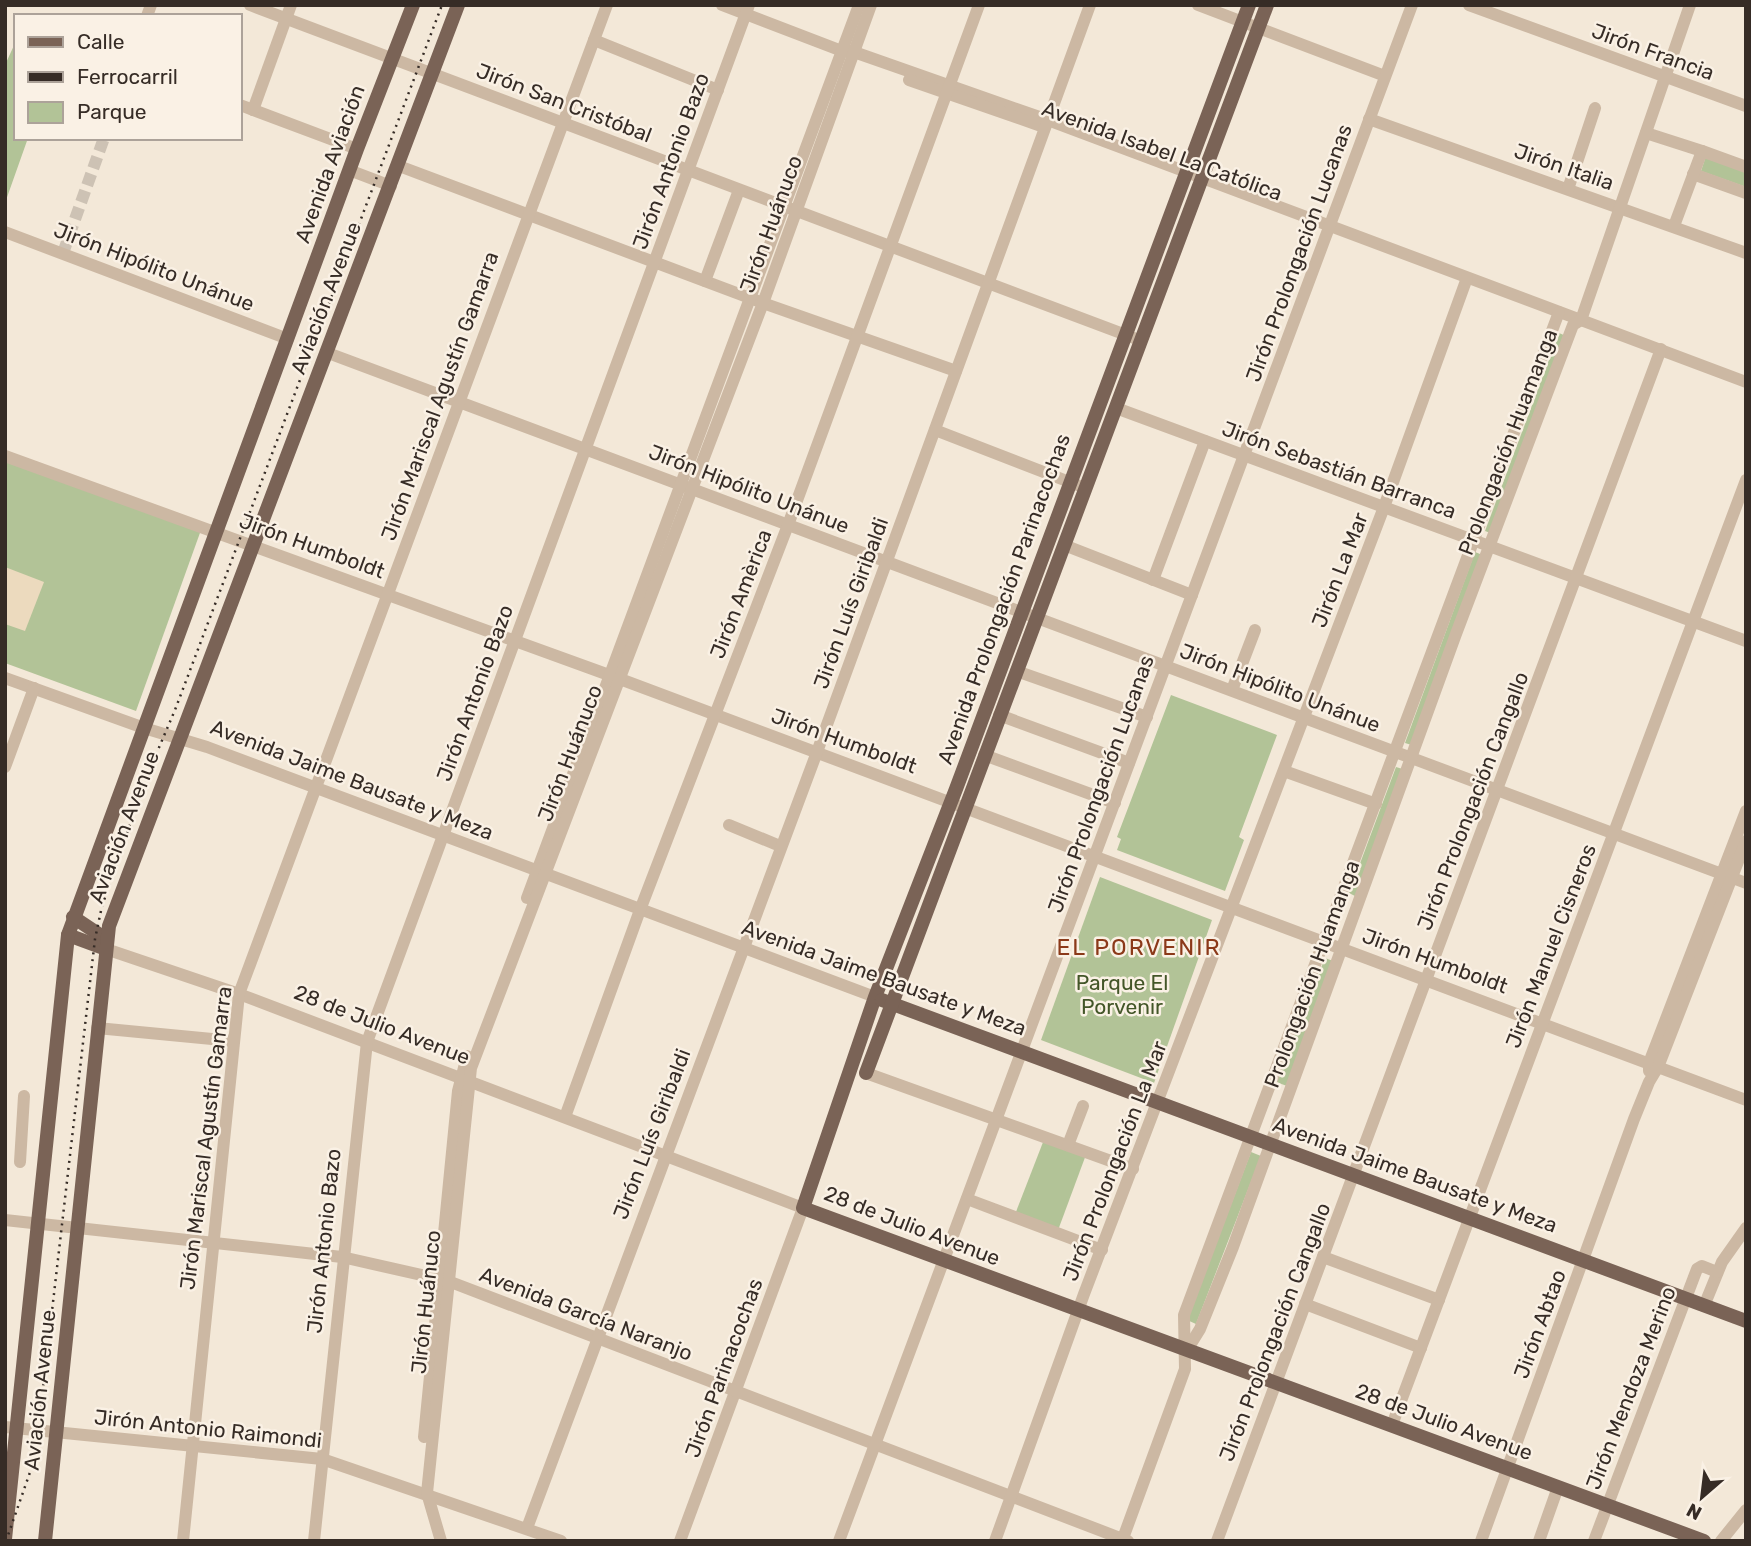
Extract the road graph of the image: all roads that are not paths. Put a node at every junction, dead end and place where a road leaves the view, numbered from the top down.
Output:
1 (250, 5) edge
2 (291, 5) edge
3 (413, 5) edge
4 (458, 5) edge
5 (607, 5) edge
6 (722, 5) edge
7 (859, 5) edge
8 (871, 5) edge
9 (979, 5) edge
10 (1090, 5) edge
11 (1198, 5) edge
12 (1249, 5) edge
13 (1267, 5) edge
14 (1412, 5) edge
15 (1469, 5) edge
16 (1690, 5) edge
17 (748, 10) edge
18 (286, 19) junction
19 (1243, 22) junction
20 (1258, 28) junction
21 (594, 40) junction
22 (849, 54) junction
23 (392, 59) junction
24 (433, 74) junction
25 (1385, 76) junction
26 (1666, 77) junction
27 (948, 89) junction
28 (718, 90) junction
29 (242, 106) edge
30 (1746, 106) edge
31 (1595, 108) dead end
32 (253, 110) junction
33 (1369, 119) junction
34 (563, 123) junction
35 (1046, 124) junction
36 (1647, 133) junction
37 (357, 149) junction
38 (1702, 151) junction
39 (399, 166) junction
40 (1746, 167) edge
41 (349, 170) junction
42 (688, 170) junction
43 (1693, 174) junction
44 (1186, 176) junction
45 (1201, 181) junction
46 (391, 186) junction
47 (1567, 188) junction
48 (739, 190) junction
49 (1746, 194) edge
50 (1622, 207) junction
51 (790, 209) junction
52 (529, 214) junction
53 (1674, 226) junction
54 (1328, 229) junction
55 (5, 232) edge
56 (891, 246) junction
57 (1746, 253) edge
58 (654, 262) junction
59 (705, 281) junction
60 (1465, 281) junction
61 (988, 283) junction
62 (757, 301) junction
63 (1558, 315) junction
64 (1577, 323) junction
65 (1125, 335) junction
66 (858, 336) junction
67 (288, 339) junction
68 (1141, 340) junction
69 (328, 353) junction
70 (1659, 353) junction
71 (956, 371) junction
72 (1746, 382) edge
73 (1746, 390) edge
74 (458, 402) junction
75 (1116, 408) junction
76 (934, 430) junction
77 (1205, 441) junction
78 (585, 449) junction
79 (1244, 455) junction
80 (5, 456) edge
81 (1746, 480) edge
82 (1070, 482) junction
83 (687, 487) junction
84 (1085, 488) junction
85 (1384, 507) junction
86 (788, 525) junction
87 (216, 531) junction
88 (1473, 540) junction
89 (1064, 545) junction
90 (255, 546) junction
91 (1489, 546) junction
92 (886, 561) junction
93 (1577, 579) junction
94 (1153, 580) junction
95 (387, 594) junction
96 (1192, 595) junction
97 (1029, 615) junction
98 (1693, 622) junction
99 (1255, 630) dead end
100 (514, 640) junction
101 (1746, 641) edge
102 (1166, 666) junction
103 (1016, 671) junction
104 (615, 677) junction
105 (5, 678) edge
106 (34, 688) junction
107 (1232, 690) junction
108 (716, 714) junction
109 (999, 715) junction
110 (1147, 717) junction
111 (1304, 717) junction
112 (144, 728) junction
113 (180, 738) junction
114 (817, 751) junction
115 (1396, 752) junction
116 (984, 755) junction
117 (1412, 758) junction
118 (1129, 763) junction
119 (5, 767) edge
120 (1284, 771) junction
121 (314, 788) junction
122 (1497, 789) junction
123 (1115, 803) junction
124 (958, 804) junction
125 (1376, 804) junction
126 (1746, 811) edge
127 (729, 825) dead end
128 (1614, 833) junction
129 (442, 836) junction
130 (1746, 841) edge
131 (780, 846) junction
132 (1095, 855) junction
133 (541, 873) junction
134 (1727, 876) junction
135 (1746, 882) edge
136 (1233, 906) junction
137 (640, 910) junction
138 (73, 917) junction
139 (68, 935) junction
140 (1326, 941) junction
141 (1342, 947) junction
142 (743, 948) junction
143 (106, 949) junction
144 (1427, 978) junction
145 (239, 994) junction
146 (875, 997) junction
147 (890, 1003) junction
148 (1542, 1021) junction
149 (97, 1028) junction
150 (233, 1041) junction
151 (367, 1042) junction
152 (1022, 1052) junction
153 (1654, 1065) junction
154 (866, 1073) joint
155 (464, 1079) junction
156 (24, 1096) dead end
157 (1746, 1100) edge
158 (1158, 1102) junction
159 (1083, 1106) dead end
160 (565, 1117) junction
161 (996, 1120) junction
162 (1251, 1137) junction
163 (1270, 1144) junction
164 (1068, 1145) junction
165 (665, 1155) junction
166 (20, 1162) dead end
167 (1133, 1169) junction
168 (1356, 1176) junction
169 (967, 1199) junction
170 (803, 1208) junction
171 (1469, 1218) junction
172 (5, 1220) edge
173 (37, 1224) junction
174 (1746, 1228) edge
175 (78, 1229) junction
176 (212, 1241) junction
177 (1102, 1250) junction
178 (342, 1257) junction
179 (1324, 1257) junction
180 (944, 1261) junction
181 (1584, 1261) junction
182 (1717, 1272) junction
183 (443, 1280) junction
184 (1686, 1299) junction
185 (1439, 1300) junction
186 (1305, 1304) junction
187 (1704, 1306) junction
188 (1079, 1311) junction
189 (1746, 1321) edge
190 (597, 1340) junction
191 (1421, 1348) junction
192 (1187, 1350) junction
193 (1275, 1382) junction
194 (737, 1392) junction
195 (1392, 1425) junction
196 (12, 1428) edge
197 (56, 1432) junction
198 (193, 1444) junction
199 (875, 1444) junction
200 (322, 1459) junction
201 (1507, 1468) junction
202 (1558, 1487) junction
203 (423, 1492) junction
204 (1011, 1496) junction
205 (1607, 1505) junction
206 (1746, 1510) edge
207 (527, 1528) junction
208 (5, 1539) edge
209 (1124, 1540) edge
210 (45, 1541) edge
211 (183, 1541) edge
212 (314, 1541) edge
213 (433, 1541) edge
214 (441, 1541) edge
215 (561, 1541) edge
216 (680, 1541) edge
217 (839, 1541) edge
218 (995, 1541) edge
219 (1217, 1541) edge
220 (1481, 1541) edge
221 (1539, 1541) edge
222 (1594, 1541) edge
223 (1704, 1541) edge
224 (1721, 1541) edge

1 - 18 street, Jirón San Cristóbal
2 - 18 street
3 - 23 main road, Avenida Aviación
4 - 24 main road
5 - 21 street, Jirón Mariscal Agustín Gamarra
6 - 17 street, Avenida Isabel La Católica
7 - 22 street, Jirón Huánuco
8 - 22 street, Jirón Huánuco
9 - 27 street, Jirón Amèrica
10 - 35 street, Jirón Luís Giribaldi
11 - 19 street
12 - 19 main road, Avenida Prolongación Parinacochas
13 - 20 main road, Avenida Prolongación Parinacochas
14 - 25 street, Jirón Prolongación Lucanas
15 - 26 street, Jirón Francia
16 - 26 street, Prolongación Huamanga
17 - 22 street, Avenida Isabel La Católica
17 - 28 street, Jirón Antonio Bazo
18 - 23 street, Jirón San Cristóbal
18 - 32 street
19 - 20 street
19 - 44 main road, Avenida Prolongación Parinacochas
20 - 25 street
20 - 45 main road, Avenida Prolongación Parinacochas
21 - 28 street
21 - 34 street, Jirón Mariscal Agustín Gamarra
22 - 27 street, Avenida Isabel La Católica
22 - 51 street, Jirón Huánuco
23 - 24 street, Jirón San Cristóbal
23 - 37 main road, Avenida Aviación
24 - 34 street, Jirón San Cristóbal
24 - 39 main road
25 - 33 street, Jirón Prolongación Lucanas
26 - 30 street, Jirón Francia
26 - 36 street, Prolongación Huamanga
27 - 35 street, Avenida Isabel La Católica
27 - 56 street, Jirón Amèrica
28 - 42 street, Jirón Antonio Bazo
29 - 32 street
31 - 47 street
32 - 37 street
33 - 47 street, Jirón Italia
33 - 54 street, Jirón Prolongación Lucanas
34 - 42 street, Jirón San Cristóbal
34 - 52 street, Jirón Mariscal Agustín Gamarra
35 - 44 street, Avenida Isabel La Católica
35 - 61 street, Jirón Luís Giribaldi
36 - 38 street
36 - 50 street, Prolongación Huamanga
37 - 41 main road, Avenida Aviación
38 - 40 street
38 - 43 street
39 - 46 main road, Aviación Avenue
39 - 52 street
41 - 46 street
41 - 67 main road, Avenida Aviación
42 - 48 street, Jirón San Cristóbal
42 - 58 street, Jirón Antonio Bazo
43 - 49 street
43 - 53 street
44 - 45 street, Avenida Isabel La Católica
44 - 65 main road, Avenida Prolongación Parinacochas
45 - 54 street, Avenida Isabel La Católica
45 - 68 main road, Avenida Prolongación Parinacochas
46 - 69 main road, Aviación Avenue
47 - 50 street, Jirón Italia
48 - 51 street, Jirón San Cristóbal
48 - 59 street
50 - 53 street, Jirón Italia
50 - 64 street, Prolongación Huamanga
51 - 56 street, Jirón San Cristóbal
51 - 62 street, Jirón Huánuco
52 - 58 street
52 - 74 street, Jirón Mariscal Agustín Gamarra
53 - 57 street, Jirón Italia
54 - 60 street, Avenida Isabel La Católica
54 - 79 street, Jirón Prolongación Lucanas
55 - 67 street, Jirón Hipólito Unánue
56 - 61 street, Jirón San Cristóbal
56 - 66 street, Jirón Amèrica
58 - 59 street
58 - 78 street, Jirón Antonio Bazo
59 - 62 street
60 - 63 street, Avenida Isabel La Católica
60 - 85 street, Jirón La Mar
61 - 65 street, Jirón San Cristóbal
61 - 71 street, Jirón Luís Giribaldi
62 - 66 street
62 - 83 street, Jirón Huánuco
63 - 64 street, Avenida Isabel La Católica
63 - 88 street, Prolongación Huamanga
64 - 70 street, Avenida Isabel La Católica
64 - 91 street, Prolongación Huamanga
65 - 68 street, Jirón San Cristóbal
65 - 82 main road, Avenida Prolongación Parinacochas
66 - 71 street
66 - 86 street, Jirón Amèrica
67 - 87 main road, Aviación Avenue
68 - 75 main road, Avenida Prolongación Parinacochas
69 - 74 street, Jirón Hipólito Unánue
69 - 90 main road, Aviación Avenue
70 - 72 street, Avenida Isabel La Católica
70 - 73 street, Avenida Isabel La Católica
70 - 93 street, Jirón Prolongación Cangallo
71 - 76 street, Jirón Luís Giribaldi
74 - 78 street, Jirón Hipólito Unánue
74 - 95 street, Jirón Mariscal Agustín Gamarra
75 - 77 street, Jirón Sebastián Barranca
75 - 84 main road, Avenida Prolongación Parinacochas
76 - 82 street
76 - 92 street, Jirón Luís Giribaldi
77 - 79 street, Jirón Sebastián Barranca
77 - 94 street
78 - 83 street, Jirón Hipólito Unánue
78 - 100 street, Jirón Antonio Bazo
79 - 85 street, Jirón Sebastián Barranca
79 - 96 street, Jirón Prolongación Lucanas
80 - 87 street, Jirón Humboldt
81 - 98 street, Jirón Manuel Cisneros
82 - 84 street
82 - 97 main road, Avenida Prolongación Parinacochas
83 - 86 street, Jirón Hipólito Unánue
83 - 104 street, Jirón Huánuco
84 - 89 main road, Avenida Prolongación Parinacochas
85 - 88 street, Jirón Sebastián Barranca
85 - 111 street, Jirón La Mar
86 - 92 street, Jirón Hipólito Unánue
86 - 108 street, Jirón Amèrica
87 - 90 street, Jirón Humboldt
87 - 112 main road, Aviación Avenue
88 - 91 street, Jirón Sebastián Barranca
88 - 115 street, Prolongación Huamanga
89 - 94 street
89 - 97 main road, Avenida Prolongación Parinacochas
90 - 95 street, Jirón Humboldt
90 - 113 main road, Aviación Avenue
91 - 93 street, Jirón Sebastián Barranca
91 - 117 street, Prolongación Huamanga
92 - 97 street, Jirón Hipólito Unánue
92 - 114 street, Jirón Luís Giribaldi
93 - 98 street, Jirón Sebastián Barranca
93 - 122 street, Jirón Prolongación Cangallo
94 - 96 street
95 - 100 street, Jirón Humboldt
95 - 121 street, Jirón Mariscal Agustín Gamarra
96 - 102 street, Jirón Prolongación Lucanas
97 - 102 street, Jirón Hipólito Unánue
97 - 103 main road, Avenida Prolongación Parinacochas
97 - 124 main road, Avenida Prolongación Parinacochas
98 - 101 street, Jirón Sebastián Barranca
98 - 128 street, Jirón Manuel Cisneros
99 - 107 street
100 - 104 street, Jirón Humboldt
100 - 129 street, Jirón Antonio Bazo
102 - 107 street, Jirón Hipólito Unánue
102 - 110 street, Jirón Prolongación Lucanas
103 - 109 main road, Avenida Prolongación Parinacochas
103 - 110 street
104 - 108 street, Jirón Humboldt
104 - 133 street, Jirón Huánuco
105 - 106 street, Avenida Jaime Bausate y Meza
106 - 112 street, Avenida Jaime Bausate y Meza
106 - 119 street
107 - 111 street, Jirón Hipólito Unánue
108 - 114 street, Jirón Humboldt
108 - 137 street, Jirón Amèrica
109 - 116 main road, Avenida Prolongación Parinacochas
109 - 118 street
110 - 118 street, Jirón Prolongación Lucanas
111 - 115 street, Jirón Hipólito Unánue
111 - 120 street, Jirón Prolongación La Mar
112 - 113 street, Avenida Jaime Bausate y Meza
112 - 138 main road, Aviación Avenue
113 - 121 street, Avenida Jaime Bausate y Meza
113 - 143 main road, Aviación Avenue
114 - 124 street, Jirón Humboldt
114 - 131 street, Jirón Luís Giribaldi
115 - 117 street, Jirón Hipólito Unánue
115 - 125 street, Prolongación Huamanga
116 - 123 street
116 - 124 main road, Avenida Prolongación Parinacochas
117 - 122 street, Jirón Hipólito Unánue
117 - 141 street, Prolongación Huamanga
118 - 123 street, Jirón Prolongación Lucanas
120 - 125 street
120 - 136 street, Jirón Prolongación La Mar
121 - 129 street, Avenida Jaime Bausate y Meza
121 - 145 street, Jirón Mariscal Agustín Gamarra
122 - 128 street, Jirón Hipólito Unánue
122 - 144 street, Jirón Prolongación Cangallo
123 - 132 street, Jirón Prolongación Lucanas
124 - 132 street, Jirón Humboldt
124 - 146 main road, Avenida Prolongación Parinacochas
124 - 147 main road, Avenida Prolongación Parinacochas
125 - 140 street, Prolongación Huamanga
126 - 134 street, Jirón Abtao
127 - 131 street
128 - 134 street, Jirón Hipólito Unánue
128 - 148 street, Jirón Manuel Cisneros
129 - 133 street, Avenida Jaime Bausate y Meza
129 - 151 street, Jirón Antonio Bazo
130 - 134 street, Jirón Abtao
131 - 142 street, Jirón Luís Giribaldi
132 - 136 street, Jirón Humboldt
132 - 152 street, Jirón Prolongación Lucanas
133 - 137 street, Avenida Jaime Bausate y Meza
133 - 155 street, Jirón Huánuco
134 - 135 street, Jirón Hipólito Unánue
134 - 153 street, Jirón Abtao
136 - 140 street, Jirón Humboldt
136 - 158 street, Jirón Prolongación La Mar
137 - 142 street, Avenida Jaime Bausate y Meza
137 - 160 street, Jirón Amèrica
138 - 139 main road, Aviación Avenue
138 - 143 main road, 28 de Julio Avenue
139 - 143 main road, 28 de Julio Avenue
139 - 173 main road, Aviación Avenue
140 - 141 street, Jirón Humboldt
140 - 162 street, Prolongación Huamanga
141 - 144 street, Jirón Humboldt
141 - 163 street, Prolongación Huamanga
142 - 146 street, Avenida Jaime Bausate y Meza
142 - 165 street, Jirón Luís Giribaldi
143 - 145 street, 28 de Julio Avenue
143 - 149 main road, Aviación Avenue
144 - 148 street, Jirón Humboldt
144 - 168 street, Jirón Prolongación Cangallo
145 - 150 street, Jirón Mariscal Agustín Gamarra
145 - 151 street, 28 de Julio Avenue
146 - 147 main road, Avenida Jaime Bausate y Meza
146 - 170 main road, Avenida Prolongación Parinacochas
147 - 152 main road, Avenida Jaime Bausate y Meza
147 - 154 main road, Avenida Prolongación Parinacochas
148 - 153 street, Jirón Humboldt
148 - 171 street, Jirón Manuel Cisneros
149 - 150 street
149 - 175 main road, Aviación Avenue
150 - 176 street, Jirón Mariscal Agustín Gamarra
151 - 155 street, 28 de Julio Avenue
151 - 178 street, Jirón Antonio Bazo
152 - 158 main road, Avenida Jaime Bausate y Meza
152 - 161 street, Jirón Prolongación Lucanas
153 - 157 street, Jirón Humboldt
153 - 181 street, Jirón Abtao
154 - 161 street
155 - 160 street, 28 de Julio Avenue
155 - 183 street, Jirón Huánuco
156 - 166 street
158 - 162 main road, Avenida Jaime Bausate y Meza
158 - 167 street, Jirón Prolongación La Mar
159 - 164 street
160 - 165 street, 28 de Julio Avenue
161 - 164 street
161 - 169 street, Jirón Prolongación Lucanas
162 - 163 main road, Avenida Jaime Bausate y Meza
162 - 192 street, Prolongación Huamanga
163 - 168 main road, Avenida Jaime Bausate y Meza
163 - 192 street, Prolongación Huamanga
164 - 167 street
165 - 170 street, 28 de Julio Avenue
165 - 190 street, Jirón Luís Giribaldi
167 - 177 street, Jirón Prolongación La Mar
168 - 171 main road, Avenida Jaime Bausate y Meza
168 - 179 street, Jirón Prolongación Cangallo
169 - 177 street
169 - 180 street, Jirón Prolongación Lucanas
170 - 180 main road, 28 de Julio Avenue
170 - 194 street, Jirón Parinacochas
171 - 181 main road, Avenida Jaime Bausate y Meza
171 - 185 street, Jirón Manuel Cisneros
172 - 173 street, Avenida García Naranjo
173 - 175 street, Avenida García Naranjo
173 - 196 main road, Aviación Avenue
174 - 182 street, Jirón Mendoza Merino
175 - 176 street, Avenida García Naranjo
175 - 197 main road, Aviación Avenue
176 - 178 street, Avenida García Naranjo
176 - 198 street, Jirón Mariscal Agustín Gamarra
177 - 188 street, Jirón Prolongación La Mar
178 - 183 street, Avenida García Naranjo
178 - 200 street, Jirón Antonio Bazo
179 - 185 street
179 - 186 street, Jirón Prolongación Cangallo
180 - 188 main road, 28 de Julio Avenue
180 - 199 street, Jirón Prolongación Lucanas
181 - 184 main road, Avenida Jaime Bausate y Meza
181 - 201 street, Jirón Abtao
182 - 184 street, Jirón Mendoza Merino
182 - 187 street, Jirón Mendoza Merino
183 - 190 street, Avenida García Naranjo
183 - 203 street, Jirón Huánuco
184 - 187 main road, Avenida Jaime Bausate y Meza
184 - 205 street, Jirón Mendoza Merino
185 - 191 street, Jirón Manuel Cisneros
186 - 191 street
186 - 193 street, Jirón Prolongación Cangallo
187 - 189 main road, Avenida Jaime Bausate y Meza
188 - 192 main road, 28 de Julio Avenue
188 - 204 street, Jirón Prolongación La Mar
190 - 194 street, Avenida García Naranjo
190 - 207 street, Jirón Luís Giribaldi
191 - 195 street, Jirón Manuel Cisneros
192 - 193 main road, 28 de Julio Avenue
192 - 209 street
193 - 195 main road, 28 de Julio Avenue
193 - 219 street, Jirón Prolongación Cangallo
194 - 199 street, Avenida García Naranjo
194 - 216 street, Jirón Parinacochas
195 - 201 main road, 28 de Julio Avenue
196 - 197 street, Jirón Antonio Raimondi
196 - 208 main road, Aviación Avenue
197 - 198 street, Jirón Antonio Raimondi
197 - 210 main road, Aviación Avenue
198 - 200 street, Jirón Antonio Raimondi
198 - 211 street, Jirón Mariscal Agustín Gamarra
199 - 204 street, Avenida García Naranjo
199 - 217 street, Jirón Prolongación Lucanas
200 - 203 street, Jirón Antonio Raimondi
200 - 212 street, Jirón Antonio Bazo
201 - 202 main road, 28 de Julio Avenue
201 - 220 street, Jirón Abtao
202 - 205 main road, 28 de Julio Avenue
202 - 221 street
203 - 207 street, Jirón Antonio Raimondi
203 - 213 street, Jirón Huánuco
203 - 214 street, Jirón Huánuco
204 - 209 street, Avenida García Naranjo
204 - 218 street, Jirón Prolongación La Mar
205 - 222 street, Jirón Mendoza Merino
205 - 223 main road, 28 de Julio Avenue
206 - 224 street
207 - 215 street, Jirón Antonio Raimondi

